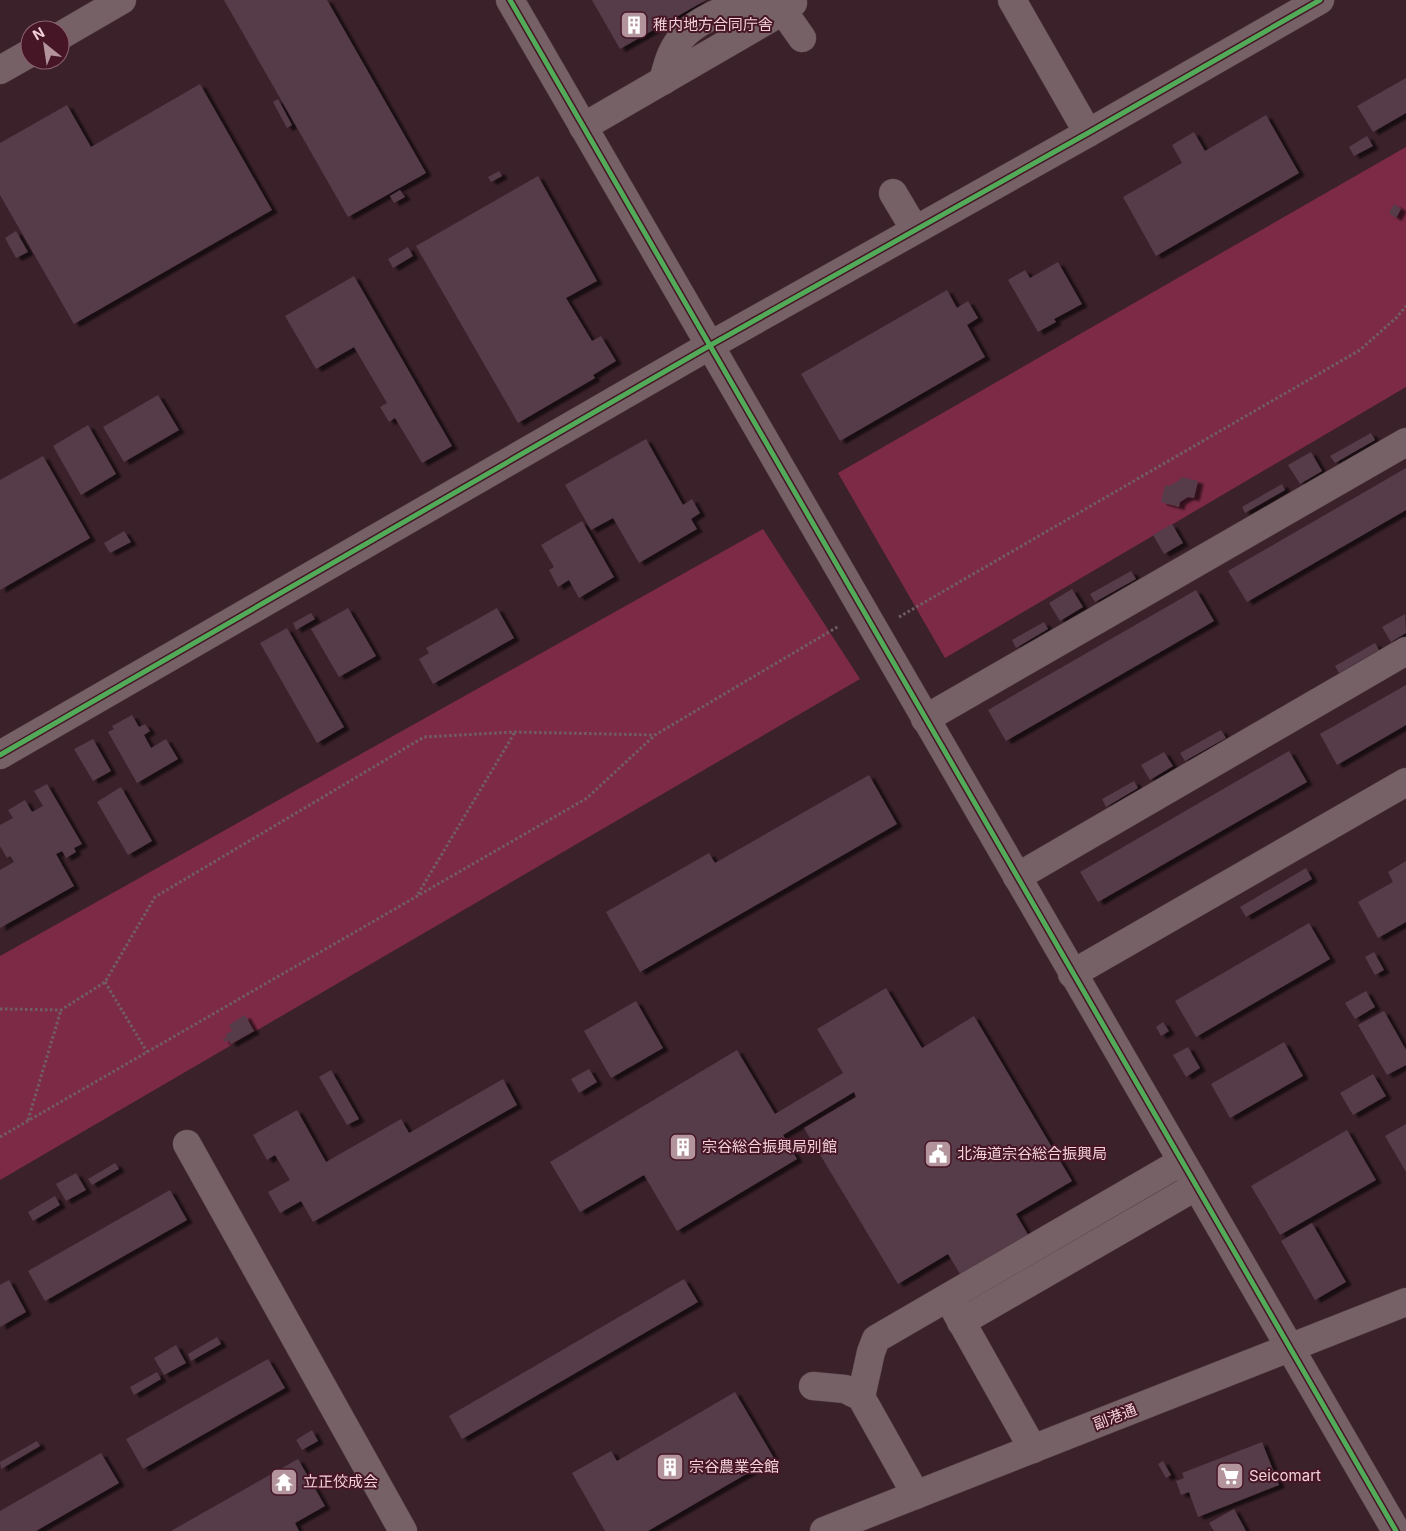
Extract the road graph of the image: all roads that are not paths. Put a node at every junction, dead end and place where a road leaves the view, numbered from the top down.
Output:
1 (122, 0) edge
2 (510, 0) edge
3 (1012, 0) edge
4 (1320, 0) edge
5 (790, 6) edge
6 (70, 30) edge
7 (802, 38) dead end
8 (20, 59) edge
9 (0, 70) edge
10 (583, 127) junction
11 (1088, 133) junction
12 (893, 193) dead end
13 (915, 230) junction
14 (709, 346) junction
15 (1406, 442) edge
16 (1406, 652) edge
17 (925, 719) junction
18 (0, 755) edge
19 (1406, 782) edge
20 (1016, 877) junction
21 (1072, 974) junction
22 (187, 1144) dead end
23 (1181, 1162) junction
24 (1195, 1187) junction
25 (947, 1298) junction
26 (1406, 1302) edge
27 (961, 1322) junction
28 (1289, 1349) junction
29 (813, 1386) dead end
30 (861, 1397) junction
31 (1033, 1449) junction
32 (916, 1495) junction
33 (403, 1531) edge
34 (824, 1531) edge
35 (1396, 1531) edge

1 - 6 street
2 - 10 street
3 - 11 street
4 - 11 street
5 - 7 street
5 - 10 street
8 - 9 street
10 - 14 street
11 - 13 street
12 - 13 street
13 - 14 street
14 - 17 street
14 - 18 street
15 - 17 street
16 - 20 street
17 - 20 street
19 - 21 street
20 - 21 street
21 - 23 street
22 - 33 street
23 - 24 street
23 - 25 street
24 - 27 street
24 - 28 street
25 - 27 street
25 - 30 street
26 - 28 street, 副港通
27 - 31 street
28 - 31 street, 副港通
28 - 35 street
29 - 30 street
30 - 32 street
31 - 32 street, 副港通
32 - 34 street, 副港通

